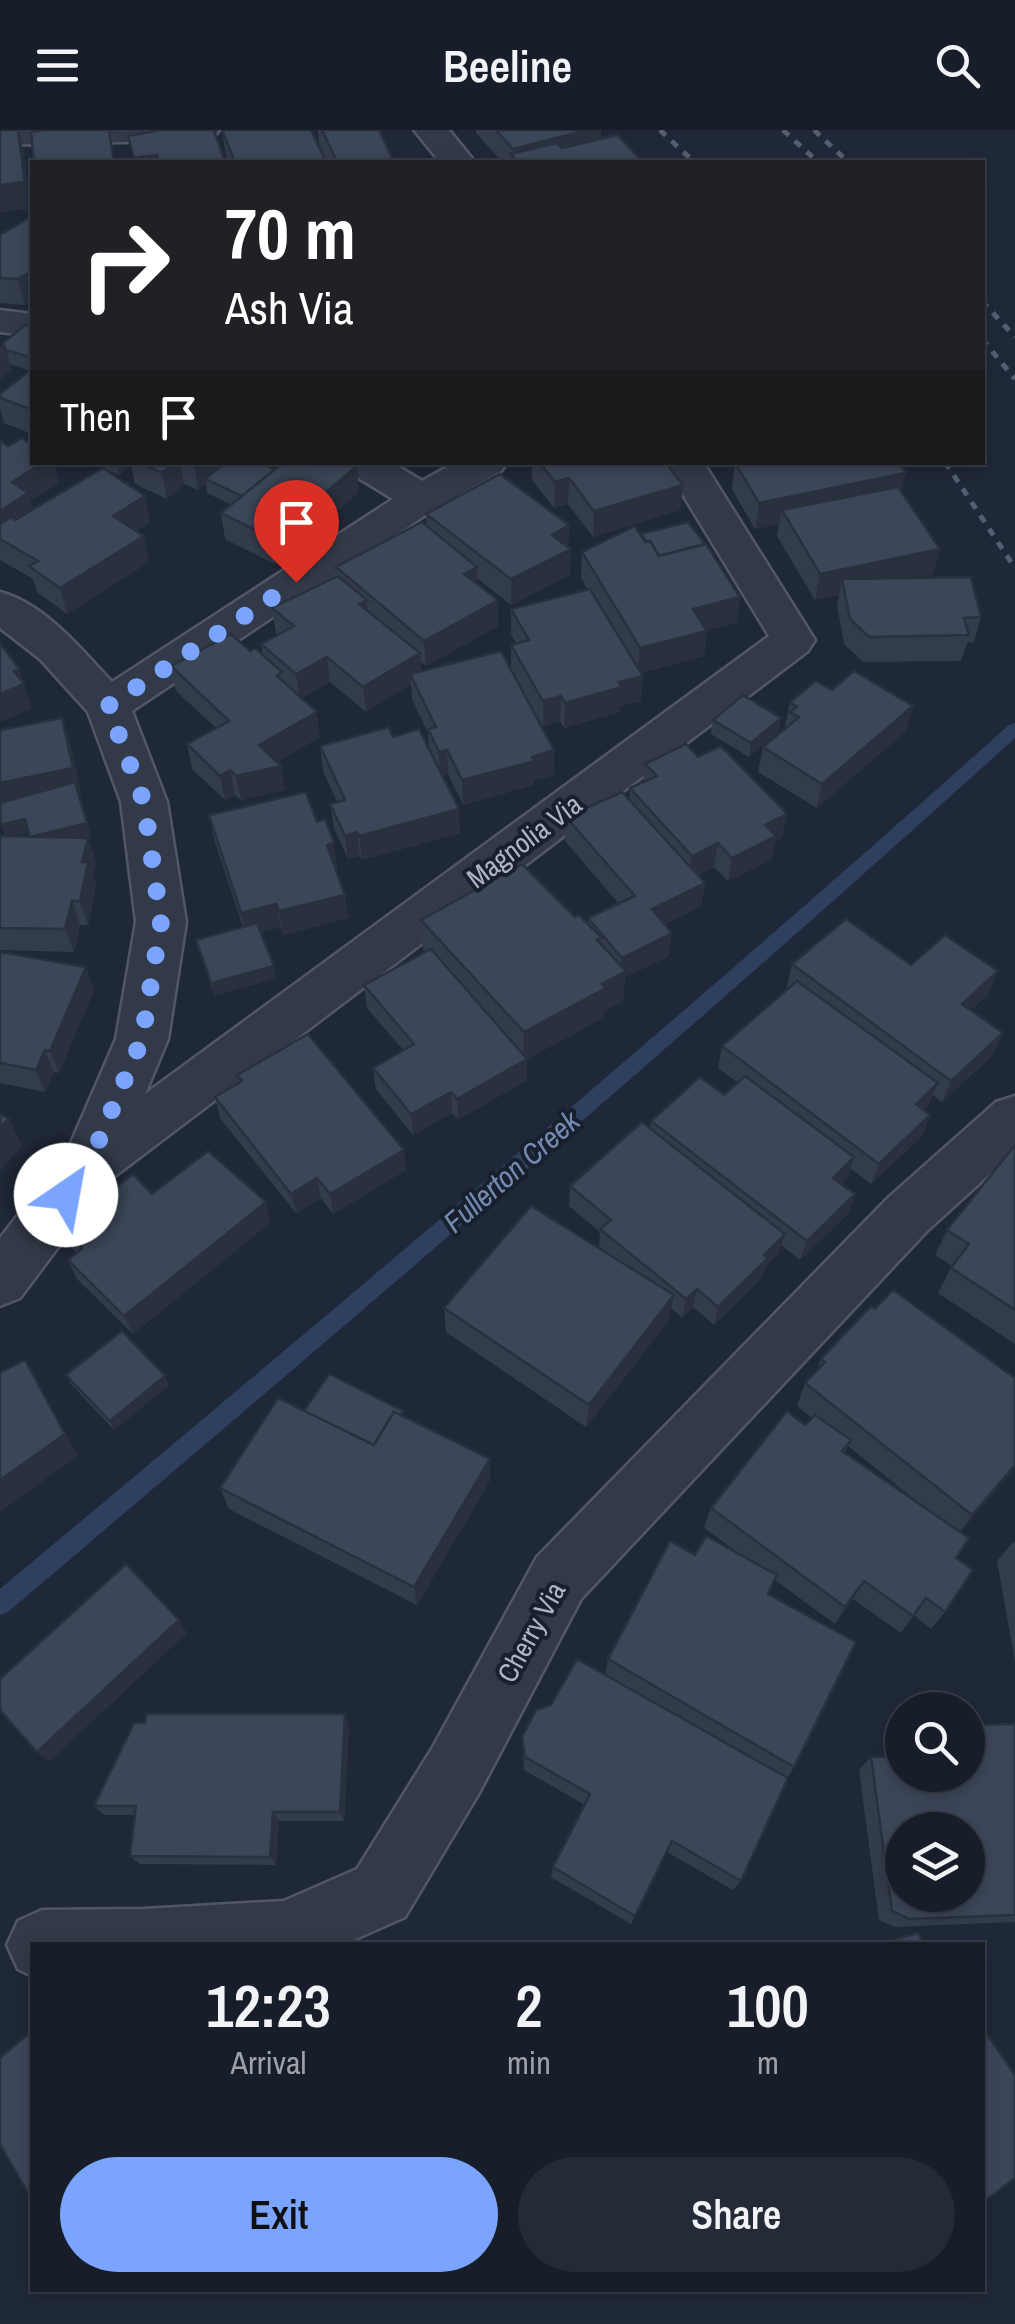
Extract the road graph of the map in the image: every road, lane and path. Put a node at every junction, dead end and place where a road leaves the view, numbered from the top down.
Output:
1 (202, 130) edge
2 (432, 130) edge
3 (0, 135) edge
4 (456, 160) edge
5 (0, 320) edge
6 (30, 325) edge
7 (367, 465) edge
8 (482, 465) edge
9 (685, 465) edge
10 (422, 499) junction
11 (0, 606) edge
12 (108, 706) junction
13 (1015, 1118) edge
14 (88, 1166) junction
15 (0, 1281) edge
16 (175, 1942) edge
17 (0, 1945) edge
18 (30, 1945) edge

1 - 3 lane
2 - 4 lane
5 - 6 lane
7 - 10 lane
8 - 10 lane
9 - 14 lane, Magnolia Via
10 - 12 lane
11 - 12 lane
12 - 14 lane
13 - 16 lane, Cherry Via
14 - 15 lane
17 - 18 lane

